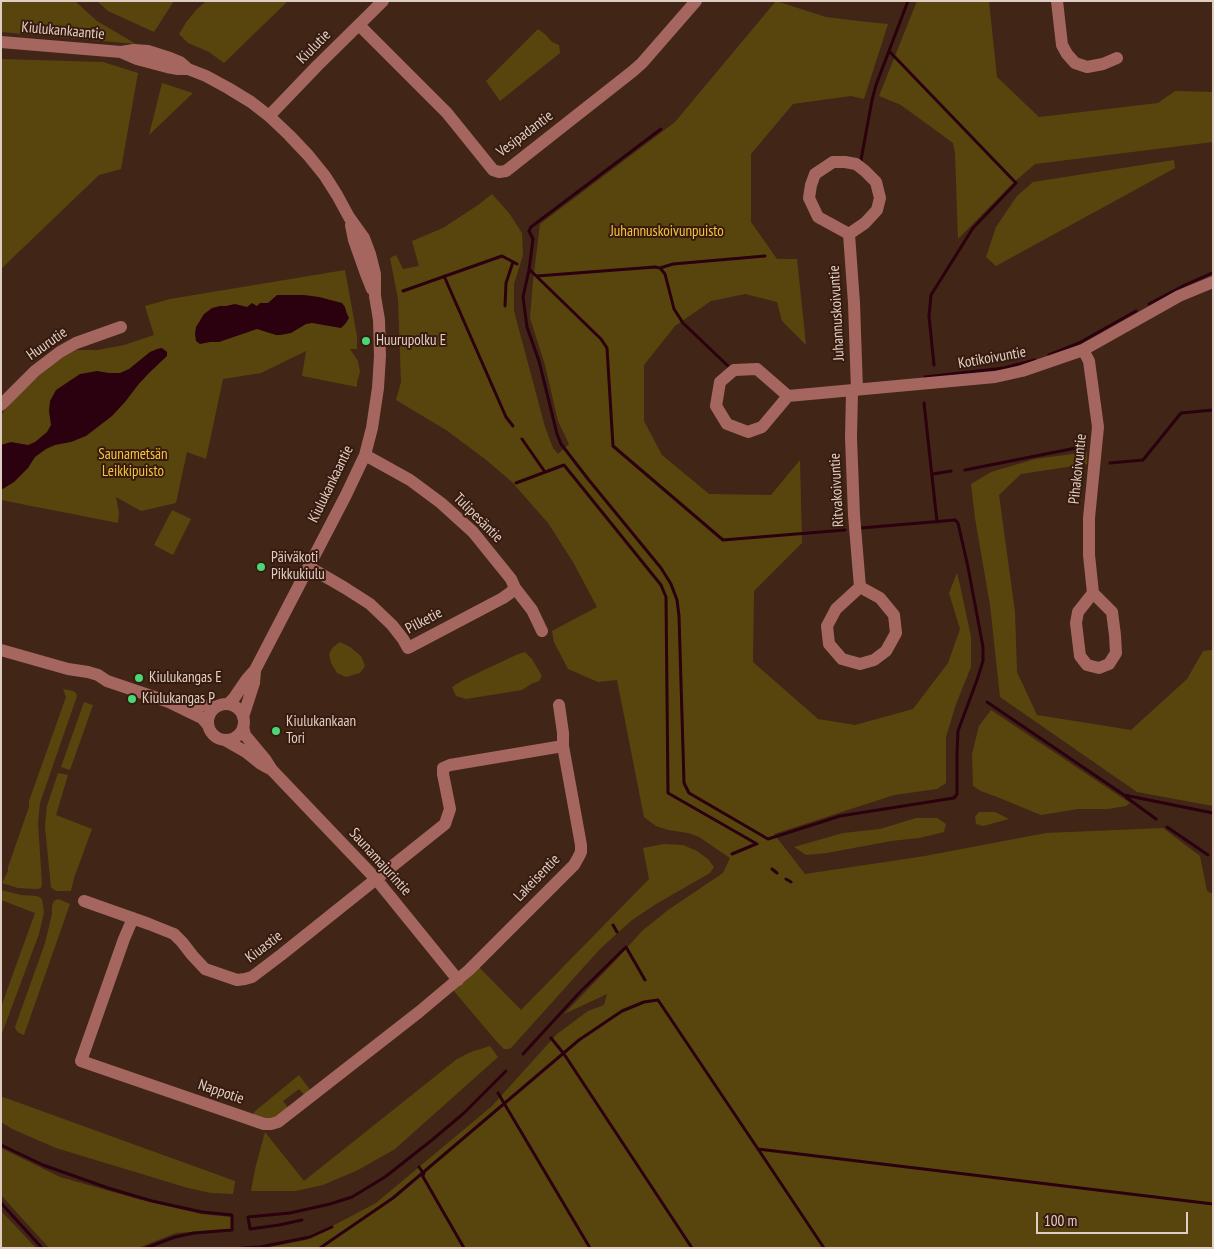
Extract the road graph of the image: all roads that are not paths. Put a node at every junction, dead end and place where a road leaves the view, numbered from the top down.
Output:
1 (383, 1) edge
2 (696, 1) edge
3 (1057, 1) edge
4 (359, 25) junction
5 (1, 42) edge
6 (1117, 58) dead end
7 (269, 116) junction
8 (849, 234) junction
9 (1213, 282) edge
10 (121, 327) dead end
11 (1083, 350) junction
12 (854, 390) junction
13 (788, 396) junction
14 (1, 405) edge
15 (365, 455) junction
16 (309, 567) junction
17 (860, 587) junction
18 (515, 588) junction
19 (1093, 593) junction
20 (542, 631) dead end
21 (1, 650) edge
22 (255, 670) junction
23 (169, 702) junction
24 (222, 705) junction
25 (559, 705) dead end
26 (243, 722) junction
27 (208, 725) junction
28 (225, 740) junction
29 (563, 746) junction
30 (272, 770) junction
31 (376, 879) junction
32 (84, 901) dead end
33 (133, 918) junction
34 (458, 980) junction

1 - 4 street, Kiulutie
2 - 4 street, Vesipadantie
3 - 6 street
4 - 7 street, Kiulutie
5 - 7 street, Kiulukankaantie
7 - 15 street, Kiulukankaantie
8 - 8 street
8 - 12 street, Juhannuskoivuntie
9 - 11 street, Kotikoivuntie
10 - 14 street, Huurutie
11 - 12 street, Kotikoivuntie
11 - 19 street, Pihakoivuntie
12 - 13 street, Kotikoivuntie
12 - 17 street, Ritvakoivuntie
13 - 13 street
15 - 16 street, Kiulukankaantie
15 - 18 street, Tulipesäntie
16 - 18 street, Pilketie
16 - 22 street, Kiulukankaantie
17 - 17 street
18 - 20 street, Tulipesäntie
19 - 19 street
21 - 23 street
22 - 24 street, Kiulukankaantie
22 - 26 street, Kiulukankaantie
23 - 24 street
23 - 27 street
24 - 26 street
24 - 27 street
25 - 29 street, Lakeisentie
26 - 28 street
26 - 30 street, Saunamajurintie
27 - 28 street
28 - 30 street, Saunamajurintie
29 - 31 street
29 - 34 street, Lakeisentie
30 - 31 street, Saunamajurintie
31 - 33 street, Kiuastie
31 - 34 street, Saunamajurintie
32 - 33 street, Kiuastie
33 - 34 street, Nappotie

